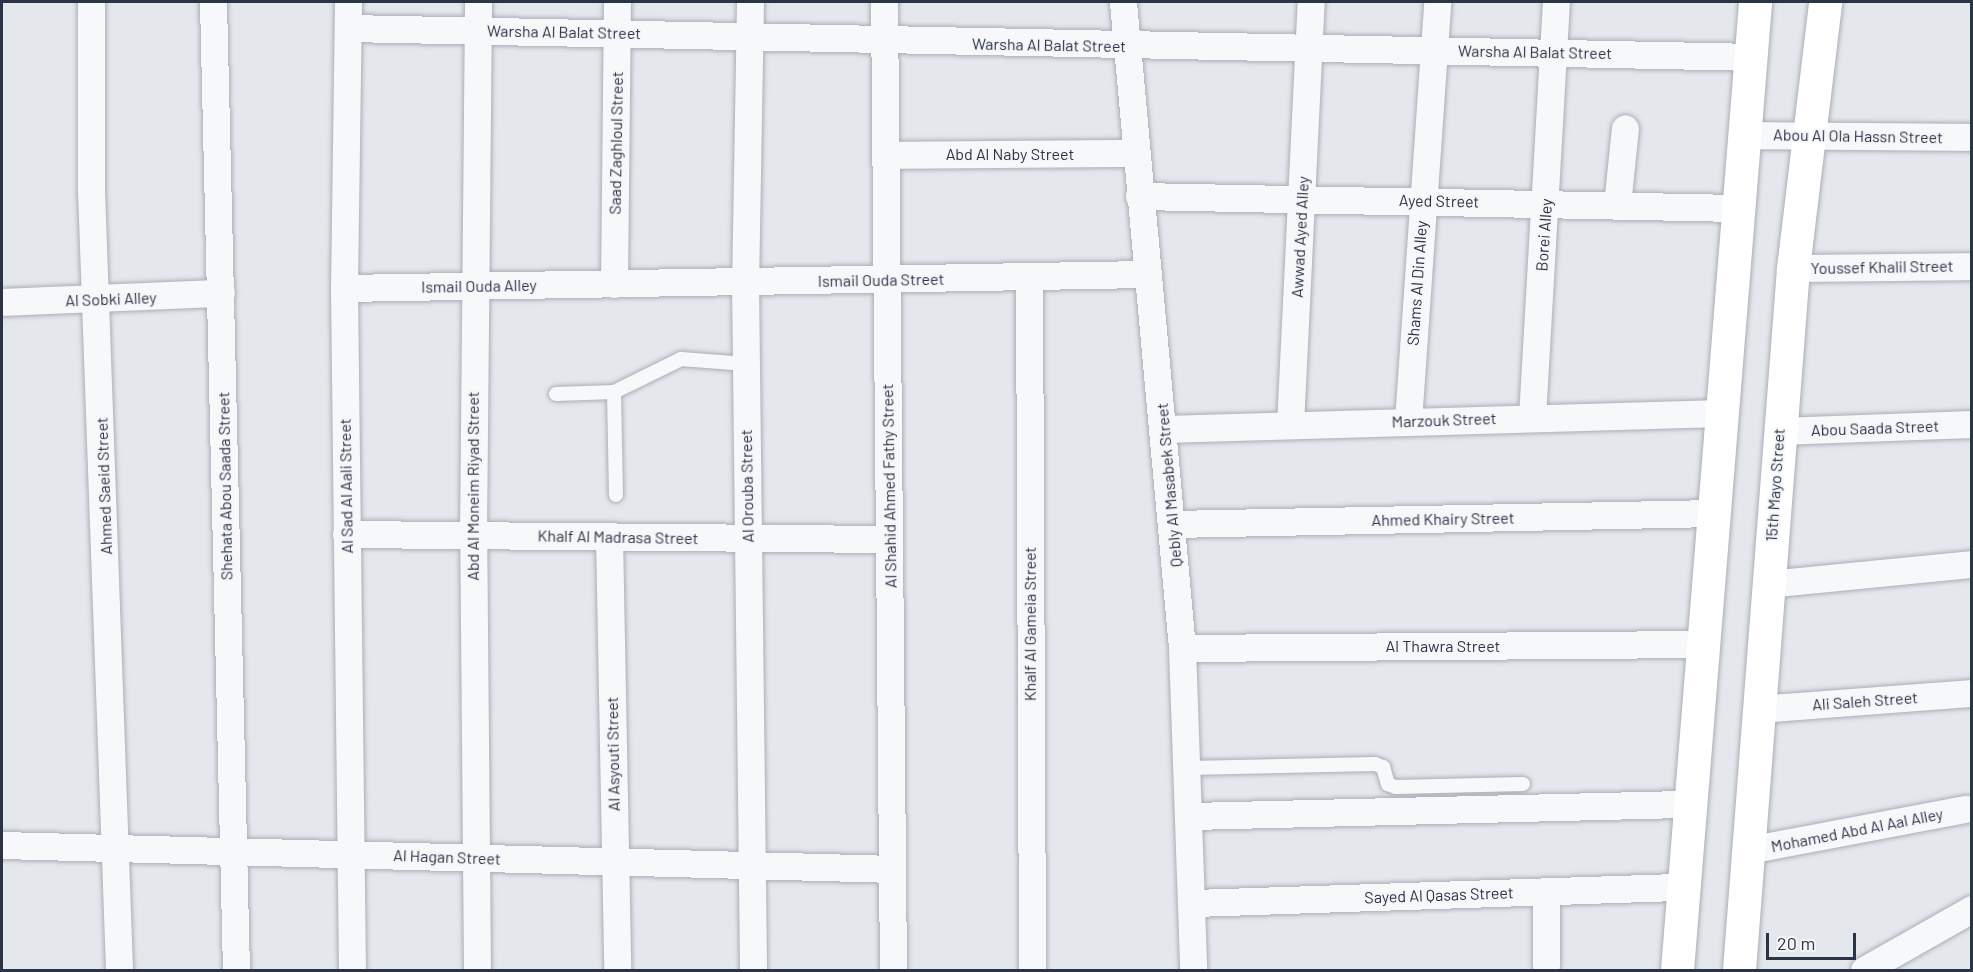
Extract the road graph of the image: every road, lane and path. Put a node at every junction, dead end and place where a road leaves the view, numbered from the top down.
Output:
1 (91, 2) edge
2 (213, 2) edge
3 (348, 2) edge
4 (478, 2) edge
5 (617, 2) edge
6 (750, 2) edge
7 (884, 2) edge
8 (1122, 2) edge
9 (1311, 2) edge
10 (1437, 2) edge
11 (1556, 2) edge
12 (1755, 2) edge
13 (1825, 2) edge
14 (348, 28) junction
15 (478, 31) junction
16 (616, 34) junction
17 (749, 36) junction
18 (885, 42) junction
19 (1123, 46) junction
20 (1309, 48) junction
21 (1434, 50) junction
22 (1555, 52) junction
23 (1751, 57) junction
24 (1625, 128) dead end
25 (1745, 135) junction
26 (1809, 136) junction
27 (1971, 137) edge
28 (1134, 153) junction
29 (886, 155) junction
30 (1139, 196) junction
31 (1302, 199) junction
32 (1423, 201) junction
33 (1546, 203) junction
34 (1617, 205) junction
35 (1739, 208) junction
36 (1971, 266) edge
37 (1793, 268) junction
38 (1148, 274) junction
39 (1029, 277) junction
40 (745, 281) junction
41 (887, 281) junction
42 (614, 284) junction
43 (474, 286) junction
44 (344, 288) junction
45 (221, 293) junction
46 (97, 300) junction
47 (2, 302) edge
48 (746, 364) junction
49 (614, 392) junction
50 (556, 394) dead end
51 (1723, 413) junction
52 (1532, 417) junction
53 (1408, 421) junction
54 (1971, 424) edge
55 (1290, 425) junction
56 (1164, 429) junction
57 (1779, 431) junction
58 (616, 495) dead end
59 (1714, 513) junction
60 (1173, 524) junction
61 (346, 534) junction
62 (473, 536) junction
63 (609, 537) junction
64 (748, 538) junction
65 (889, 539) junction
66 (1971, 564) edge
67 (1767, 584) junction
68 (1704, 644) junction
69 (1182, 648) junction
70 (1971, 693) edge
71 (1758, 709) junction
72 (1188, 768) junction
73 (1523, 784) dead end
74 (1690, 804) junction
75 (1966, 809) dead end
76 (1191, 816) junction
77 (2, 845) edge
78 (118, 848) junction
79 (1748, 850) junction
80 (234, 851) junction
81 (350, 854) junction
82 (474, 858) junction
83 (615, 862) junction
84 (752, 865) junction
85 (892, 869) junction
86 (1683, 887) junction
87 (1546, 892) junction
88 (1194, 903) junction
89 (1971, 909) edge
90 (1546, 965) dead end
91 (119, 970) edge
92 (236, 970) edge
93 (352, 970) edge
94 (477, 970) edge
95 (617, 970) edge
96 (753, 970) edge
97 (893, 970) edge
98 (1032, 970) edge
99 (1193, 970) edge
100 (1677, 970) edge
101 (1739, 970) edge
102 (1864, 970) edge

1 - 46 street, Ahmed Saeid Street
2 - 45 street, Shehata Abou Saada Street
3 - 14 street, Al Sad Al Aali Street
4 - 15 street, Abd Al Moneim Riyad Street
5 - 16 street, Saad Zaghloul Street
6 - 17 street, Al Orouba Street
7 - 18 street, Al Shahid Ahmed Fathy Street
8 - 19 street, Qebly Al Masabek Street
9 - 20 street, Awwad Ayed Alley
10 - 21 street, Shams Al Din Alley
11 - 22 street, Borei Alley
12 - 23 main road
13 - 26 main road, 15th Mayo Street
14 - 15 street, Warsha Al Balat Street
14 - 44 street, Al Sad Al Aali Street
15 - 16 street, Warsha Al Balat Street
15 - 43 street, Abd Al Moneim Riyad Street
16 - 17 street, Warsha Al Balat Street
16 - 42 street, Saad Zaghloul Street
17 - 18 street, Warsha Al Balat Street
17 - 40 street, Al Orouba Street
18 - 19 street, Warsha Al Balat Street
18 - 29 street, Al Shahid Ahmed Fathy Street
19 - 20 street, Warsha Al Balat Street
19 - 28 street, Qebly Al Masabek Street
20 - 21 street, Warsha Al Balat Street
20 - 31 street, Awwad Ayed Alley
21 - 22 street, Warsha Al Balat Street
21 - 32 street, Shams Al Din Alley
22 - 23 street, Warsha Al Balat Street
22 - 33 street, Borei Alley
23 - 25 main road
24 - 34 street
25 - 26 street, Abou Al Ola Hassn Street
25 - 35 main road
26 - 27 street, Abou Al Ola Hassn Street
26 - 37 main road, 15th Mayo Street
28 - 29 street, Abd Al Naby Street
28 - 30 street, Qebly Al Masabek Street
29 - 41 street, Al Shahid Ahmed Fathy Street
30 - 31 street, Ayed Street
30 - 38 street, Qebly Al Masabek Street
31 - 32 street, Ayed Street
31 - 55 street, Awwad Ayed Alley
32 - 33 street, Ayed Street
32 - 53 street, Shams Al Din Alley
33 - 34 street, Ayed Street
33 - 52 street, Borei Alley
34 - 35 street, Ayed Street
35 - 51 main road
36 - 37 street, Youssef Khalil Street
37 - 57 main road, 15th Mayo Street
38 - 39 street, Ismail Ouda Street
38 - 56 street, Qebly Al Masabek Street
39 - 41 street, Ismail Ouda Street
39 - 98 street, Khalf Al Gameia Street
40 - 41 street, Ismail Ouda Street
40 - 42 street, Ismail Ouda Street
40 - 48 street, Al Orouba Street
41 - 65 street, Al Shahid Ahmed Fathy Street
42 - 43 street, Ismail Ouda Alley
43 - 44 street, Ismail Ouda Alley
43 - 62 street, Abd Al Moneim Riyad Street
44 - 61 street, Al Sad Al Aali Street
45 - 46 street, Al Sobki Alley
45 - 80 street, Shehata Abou Saada Street
46 - 47 street, Al Sobki Alley
46 - 78 street, Ahmed Saeid Street
48 - 49 lane
48 - 64 street, Al Orouba Street
49 - 50 lane
49 - 58 lane
51 - 52 street, Marzouk Street
51 - 59 main road
52 - 53 street, Marzouk Street
53 - 55 street, Marzouk Street
54 - 57 street, Abou Saada Street
55 - 56 street, Marzouk Street
56 - 60 street, Qebly Al Masabek Street
57 - 67 main road, 15th Mayo Street
59 - 60 street, Ahmed Khairy Street
59 - 68 main road
60 - 69 street, Qebly Al Masabek Street
61 - 62 street, Khalf Al Madrasa Street
61 - 81 street, Al Sad Al Aali Street
62 - 63 street, Khalf Al Madrasa Street
62 - 82 street, Abd Al Moneim Riyad Street
63 - 64 street, Khalf Al Madrasa Street
63 - 83 street, Al Asyouti Street
64 - 65 street, Khalf Al Madrasa Street
64 - 84 street, Al Orouba Street
65 - 85 street, Al Shahid Ahmed Fathy Street
66 - 67 street
67 - 71 main road, 15th Mayo Street
68 - 69 street, Al Thawra Street
68 - 74 main road
69 - 72 street, Qebly Al Masabek Street
70 - 71 street, Ali Saleh Street
71 - 79 main road, 15th Mayo Street
72 - 73 lane
72 - 76 street, Qebly Al Masabek Street
74 - 76 street
74 - 86 main road
75 - 79 street, Mohamed Abd Al Aal Alley
76 - 88 street, Qebly Al Masabek Street
77 - 78 street, Al Hagan Street
78 - 80 street, Al Hagan Street
78 - 91 street, Ahmed Saeid Street
79 - 101 main road, 15th Mayo Street
80 - 81 street, Al Hagan Street
80 - 92 street, Shehata Abou Saada Street
81 - 82 street, Al Hagan Street
81 - 93 street, Al Sad Al Aali Street
82 - 83 street, Al Hagan Street
82 - 94 street, Abd Al Moneim Riyad Street
83 - 84 street, Al Hagan Street
83 - 95 street, Al Asyouti Street
84 - 85 street, Al Hagan Street
84 - 96 street, Al Orouba Street
85 - 97 street, Al Shahid Ahmed Fathy Street
86 - 87 street, Sayed Al Qasas Street
86 - 100 main road
87 - 88 street, Sayed Al Qasas Street
87 - 90 street
88 - 99 street, Qebly Al Masabek Street
89 - 102 street

